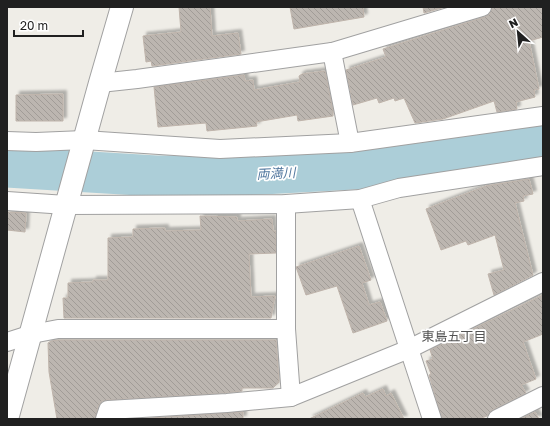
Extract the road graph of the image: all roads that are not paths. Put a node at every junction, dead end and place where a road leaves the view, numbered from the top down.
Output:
1 (122, 7) edge
2 (482, 7) edge
3 (332, 52) junction
4 (100, 83) junction
5 (543, 116) edge
6 (7, 141) edge
7 (350, 143) junction
8 (83, 145) junction
9 (543, 166) edge
10 (68, 199) junction
11 (360, 199) junction
12 (7, 201) edge
13 (286, 204) junction
14 (543, 282) edge
15 (286, 329) junction
16 (32, 334) junction
17 (7, 342) edge
18 (409, 349) junction
19 (543, 396) edge
20 (291, 397) junction
21 (7, 419) edge
22 (105, 419) edge
23 (432, 419) edge
24 (498, 419) edge

1 - 4 street
2 - 3 street
3 - 4 street
3 - 7 street
4 - 8 street
5 - 7 street
6 - 8 street
7 - 8 street
8 - 10 street
9 - 11 street
10 - 12 street
10 - 13 street
10 - 16 street
11 - 13 street
11 - 18 street
13 - 15 street
14 - 18 street
15 - 16 street
15 - 20 street
16 - 17 street
16 - 21 street
18 - 20 street
18 - 23 street
19 - 24 street
20 - 22 street

